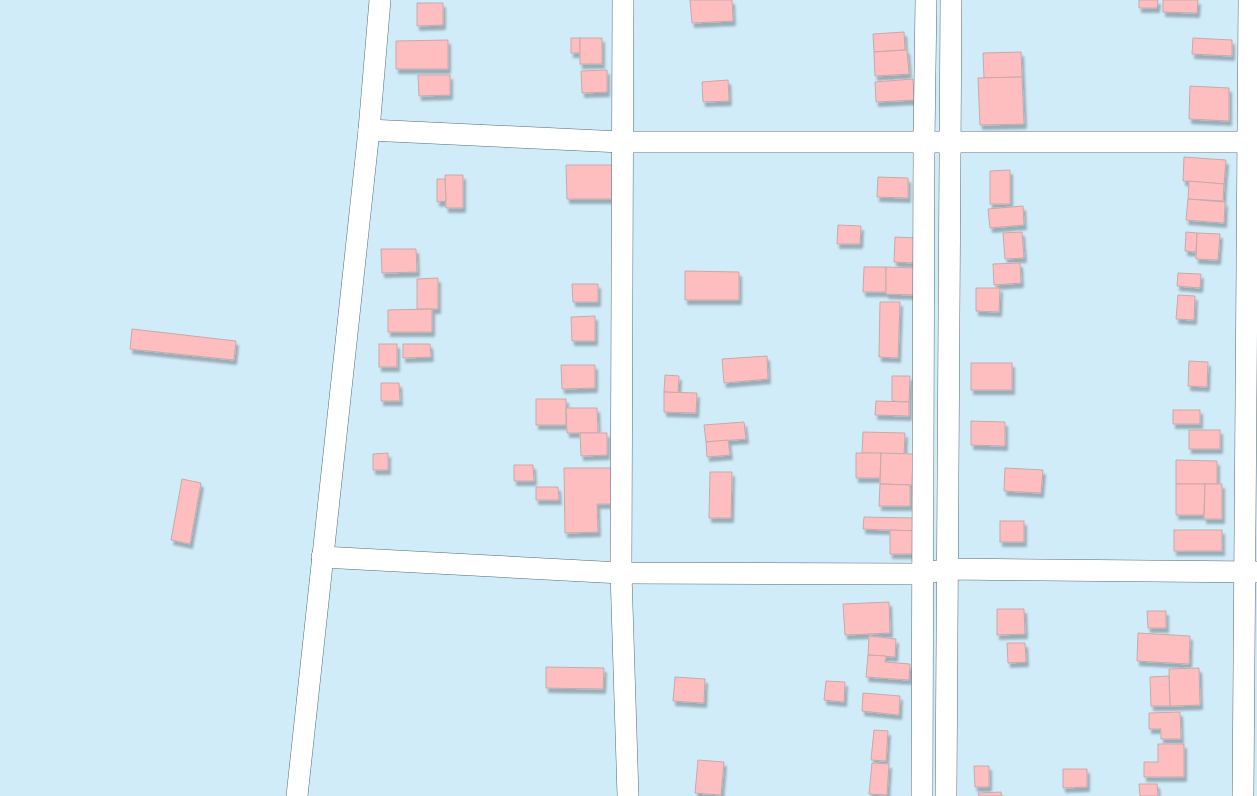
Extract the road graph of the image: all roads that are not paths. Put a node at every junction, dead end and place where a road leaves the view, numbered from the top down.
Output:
1 (380, 0) edge
2 (622, 0) edge
3 (926, 0) edge
4 (951, 0) edge
5 (1249, 0) edge
6 (369, 130) junction
7 (621, 142) junction
8 (924, 142) junction
9 (949, 142) junction
10 (1252, 142) edge
11 (322, 557) junction
12 (947, 569) junction
13 (1251, 572) edge
14 (621, 573) junction
15 (922, 574) junction
16 (297, 796) edge
17 (628, 796) edge
18 (922, 796) edge
19 (946, 796) edge
20 (1243, 796) edge

1 - 6 street
2 - 7 street
3 - 8 street
4 - 9 street
5 - 10 street
6 - 7 street
6 - 11 street
7 - 8 street
7 - 14 street
8 - 9 street
8 - 15 street
9 - 10 street
9 - 12 street
10 - 13 street
11 - 14 street
11 - 16 street
12 - 13 street
12 - 15 street
12 - 19 street
13 - 20 street
14 - 15 street
14 - 17 street
15 - 18 street

